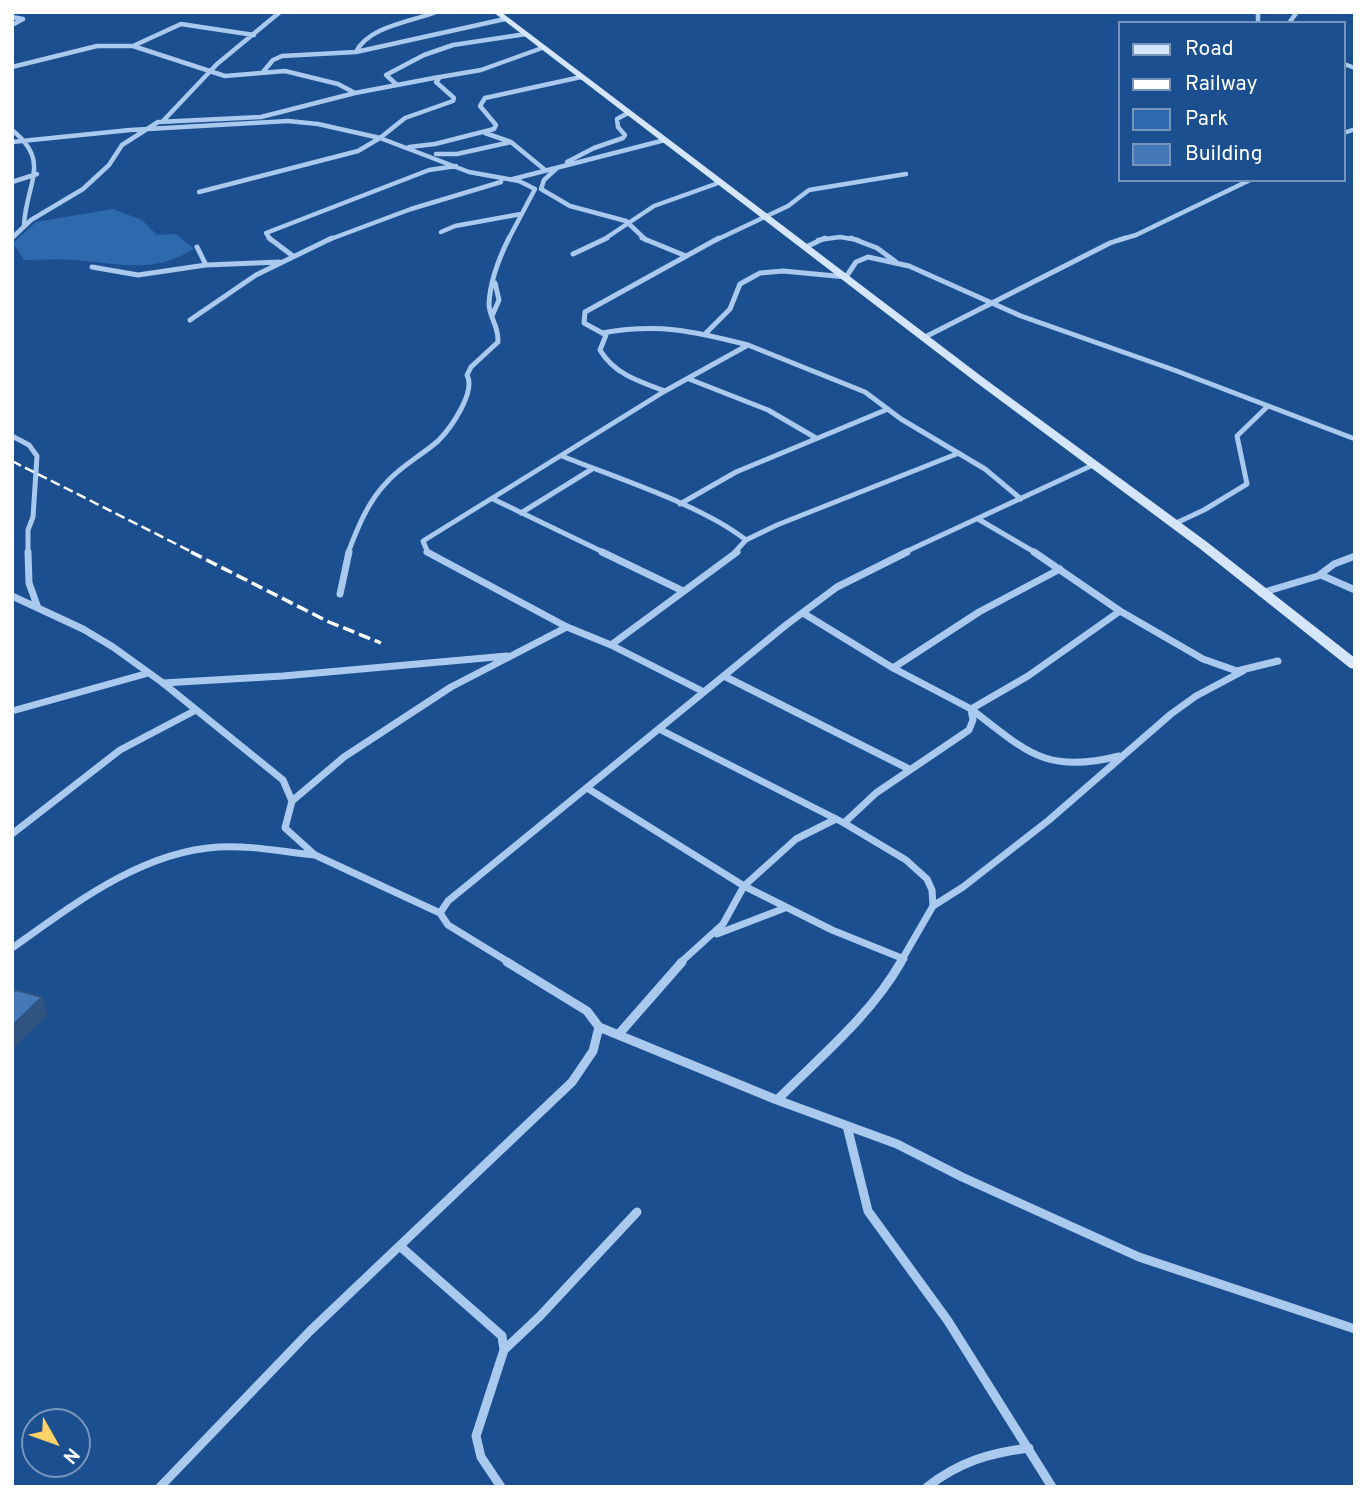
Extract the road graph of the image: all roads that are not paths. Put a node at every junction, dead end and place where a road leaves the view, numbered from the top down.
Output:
1 (281, 12) edge
2 (423, 12) edge
3 (436, 12) edge
4 (429, 15) junction
5 (501, 16) edge
6 (12, 17) edge
7 (12, 25) edge
8 (526, 34) junction
9 (254, 35) junction
10 (133, 47) junction
11 (542, 47) junction
12 (356, 52) junction
13 (12, 67) edge
14 (209, 72) junction
15 (263, 72) junction
16 (440, 77) junction
17 (581, 77) junction
18 (396, 84) junction
19 (355, 93) junction
20 (628, 113) junction
21 (163, 121) junction
22 (146, 129) junction
23 (12, 130) edge
24 (485, 132) junction
25 (380, 138) junction
26 (26, 140) junction
27 (665, 140) junction
28 (12, 142) edge
29 (511, 142) junction
30 (404, 147) junction
31 (416, 151) junction
32 (457, 166) junction
33 (561, 166) junction
34 (545, 170) junction
35 (37, 174) junction
36 (906, 174) dead end
37 (512, 180) junction
38 (12, 182) edge
39 (722, 182) junction
40 (1246, 182) edge
41 (199, 192) dead end
42 (521, 214) junction
43 (765, 215) junction
44 (630, 223) junction
45 (22, 227) junction
46 (12, 230) edge
47 (441, 232) dead end
48 (12, 238) edge
49 (197, 247) dead end
50 (806, 247) junction
51 (573, 254) dead end
52 (293, 256) junction
53 (686, 256) junction
54 (281, 262) junction
55 (896, 262) junction
56 (206, 265) junction
57 (92, 267) dead end
58 (846, 277) junction
59 (495, 283) junction
60 (994, 304) junction
61 (492, 316) junction
62 (190, 320) dead end
63 (706, 332) junction
64 (602, 333) junction
65 (925, 337) junction
66 (748, 345) junction
67 (690, 379) junction
68 (665, 391) junction
69 (1268, 406) junction
70 (888, 409) junction
71 (12, 436) edge
72 (816, 438) junction
73 (1355, 439) edge
74 (959, 453) junction
75 (562, 456) junction
76 (1095, 464) junction
77 (592, 469) junction
78 (493, 499) junction
79 (1021, 499) junction
80 (680, 504) junction
81 (521, 513) junction
82 (978, 519) junction
83 (1174, 524) junction
84 (746, 540) junction
85 (1355, 556) edge
86 (1060, 569) junction
87 (1321, 575) junction
88 (1355, 590) edge
89 (682, 591) junction
90 (1260, 593) junction
91 (340, 594) dead end
92 (12, 596) edge
93 (38, 608) junction
94 (1120, 611) junction
95 (803, 613) junction
96 (567, 627) junction
97 (611, 645) junction
98 (511, 656) junction
99 (1278, 661) dead end
100 (1355, 666) edge
101 (893, 668) junction
102 (1242, 671) junction
103 (145, 674) junction
104 (724, 676) junction
105 (163, 683) junction
106 (704, 692) junction
107 (971, 709) junction
108 (196, 710) junction
109 (12, 711) edge
110 (659, 729) junction
111 (1123, 755) junction
112 (909, 769) junction
113 (587, 788) junction
114 (292, 801) junction
115 (840, 821) junction
116 (12, 834) edge
117 (315, 855) junction
118 (744, 886) junction
119 (933, 906) junction
120 (785, 908) junction
121 (440, 913) junction
122 (714, 936) junction
123 (12, 948) edge
124 (904, 960) junction
125 (598, 1027) junction
126 (618, 1035) junction
127 (777, 1100) junction
128 (847, 1126) junction
129 (637, 1212) dead end
130 (401, 1247) junction
131 (1355, 1329) edge
132 (504, 1350) junction
133 (1029, 1448) junction
134 (160, 1487) edge
135 (501, 1487) edge
136 (927, 1487) edge
137 (1052, 1487) edge

1 - 9 street
2 - 4 street
3 - 4 street
4 - 12 street
5 - 8 main road
5 - 12 street
6 - 7 street
8 - 11 main road
8 - 18 street
9 - 10 street
9 - 14 street
10 - 13 street
10 - 14 street
11 - 16 street
11 - 17 main road
12 - 15 street
14 - 15 street
14 - 21 street
15 - 19 street
16 - 18 street
16 - 25 street
17 - 20 main road
17 - 24 street
18 - 19 street
19 - 21 street
20 - 27 main road
20 - 33 street
21 - 22 street
22 - 25 street
22 - 26 street
22 - 45 street
23 - 26 street
24 - 29 street
24 - 30 street
25 - 30 street
25 - 41 street
26 - 28 street
26 - 35 street
27 - 33 street
27 - 39 main road
29 - 31 street
29 - 34 street
30 - 31 street
31 - 32 street
32 - 37 street
32 - 52 street
33 - 34 street
33 - 44 street
34 - 37 street
35 - 38 street
35 - 45 street
36 - 43 street
37 - 42 street
37 - 52 street
39 - 43 main road
39 - 44 street
40 - 60 street
42 - 47 street
42 - 59 street
43 - 50 main road
43 - 53 street
44 - 51 street
44 - 53 street
45 - 46 street
45 - 48 street
49 - 56 street
50 - 55 street
50 - 58 main road
52 - 54 street
53 - 64 street
54 - 56 street
54 - 62 street
55 - 58 street
55 - 60 street
56 - 57 street
58 - 63 street
58 - 65 main road
59 - 61 street
59 - 61 street
60 - 65 street
60 - 69 street
61 - 91 street
63 - 64 street
63 - 66 street
64 - 68 street
65 - 76 main road
66 - 67 street
66 - 70 street
67 - 68 street
67 - 72 street
68 - 75 street
69 - 73 street
69 - 83 street
70 - 72 street
70 - 74 street
71 - 93 street
72 - 80 street
74 - 79 street
74 - 84 street
75 - 77 street
75 - 78 street
76 - 79 street
76 - 83 main road
77 - 80 street
77 - 81 street
78 - 81 street
78 - 96 street
79 - 82 street
80 - 84 street
81 - 89 street
82 - 86 street
82 - 95 street
83 - 90 main road
84 - 89 street
85 - 87 street
86 - 94 street
86 - 101 street
87 - 88 street
87 - 90 street
89 - 97 street
90 - 100 main road
92 - 93 street
93 - 103 street
94 - 102 street
94 - 107 street
95 - 101 street
95 - 104 street
96 - 97 street
96 - 98 street
97 - 106 street
98 - 105 street
98 - 114 street
99 - 102 street
101 - 107 street
102 - 111 street
103 - 105 street
103 - 109 street
104 - 106 street
104 - 112 street
105 - 108 street
106 - 110 street
107 - 111 street
107 - 112 street
108 - 114 street
108 - 116 street
110 - 113 street
110 - 115 street
111 - 119 street
112 - 115 street
113 - 118 street
113 - 121 street
114 - 117 street
115 - 118 street
115 - 119 street
117 - 121 street
117 - 123 street
118 - 120 street
118 - 122 street
119 - 124 street
120 - 122 street
120 - 124 street
121 - 125 street
122 - 126 street
124 - 127 street
125 - 126 street
125 - 130 street
126 - 127 street
127 - 128 street
128 - 131 street
128 - 133 street
129 - 132 street
130 - 132 street
130 - 134 street
132 - 135 street
133 - 136 street
133 - 137 street

